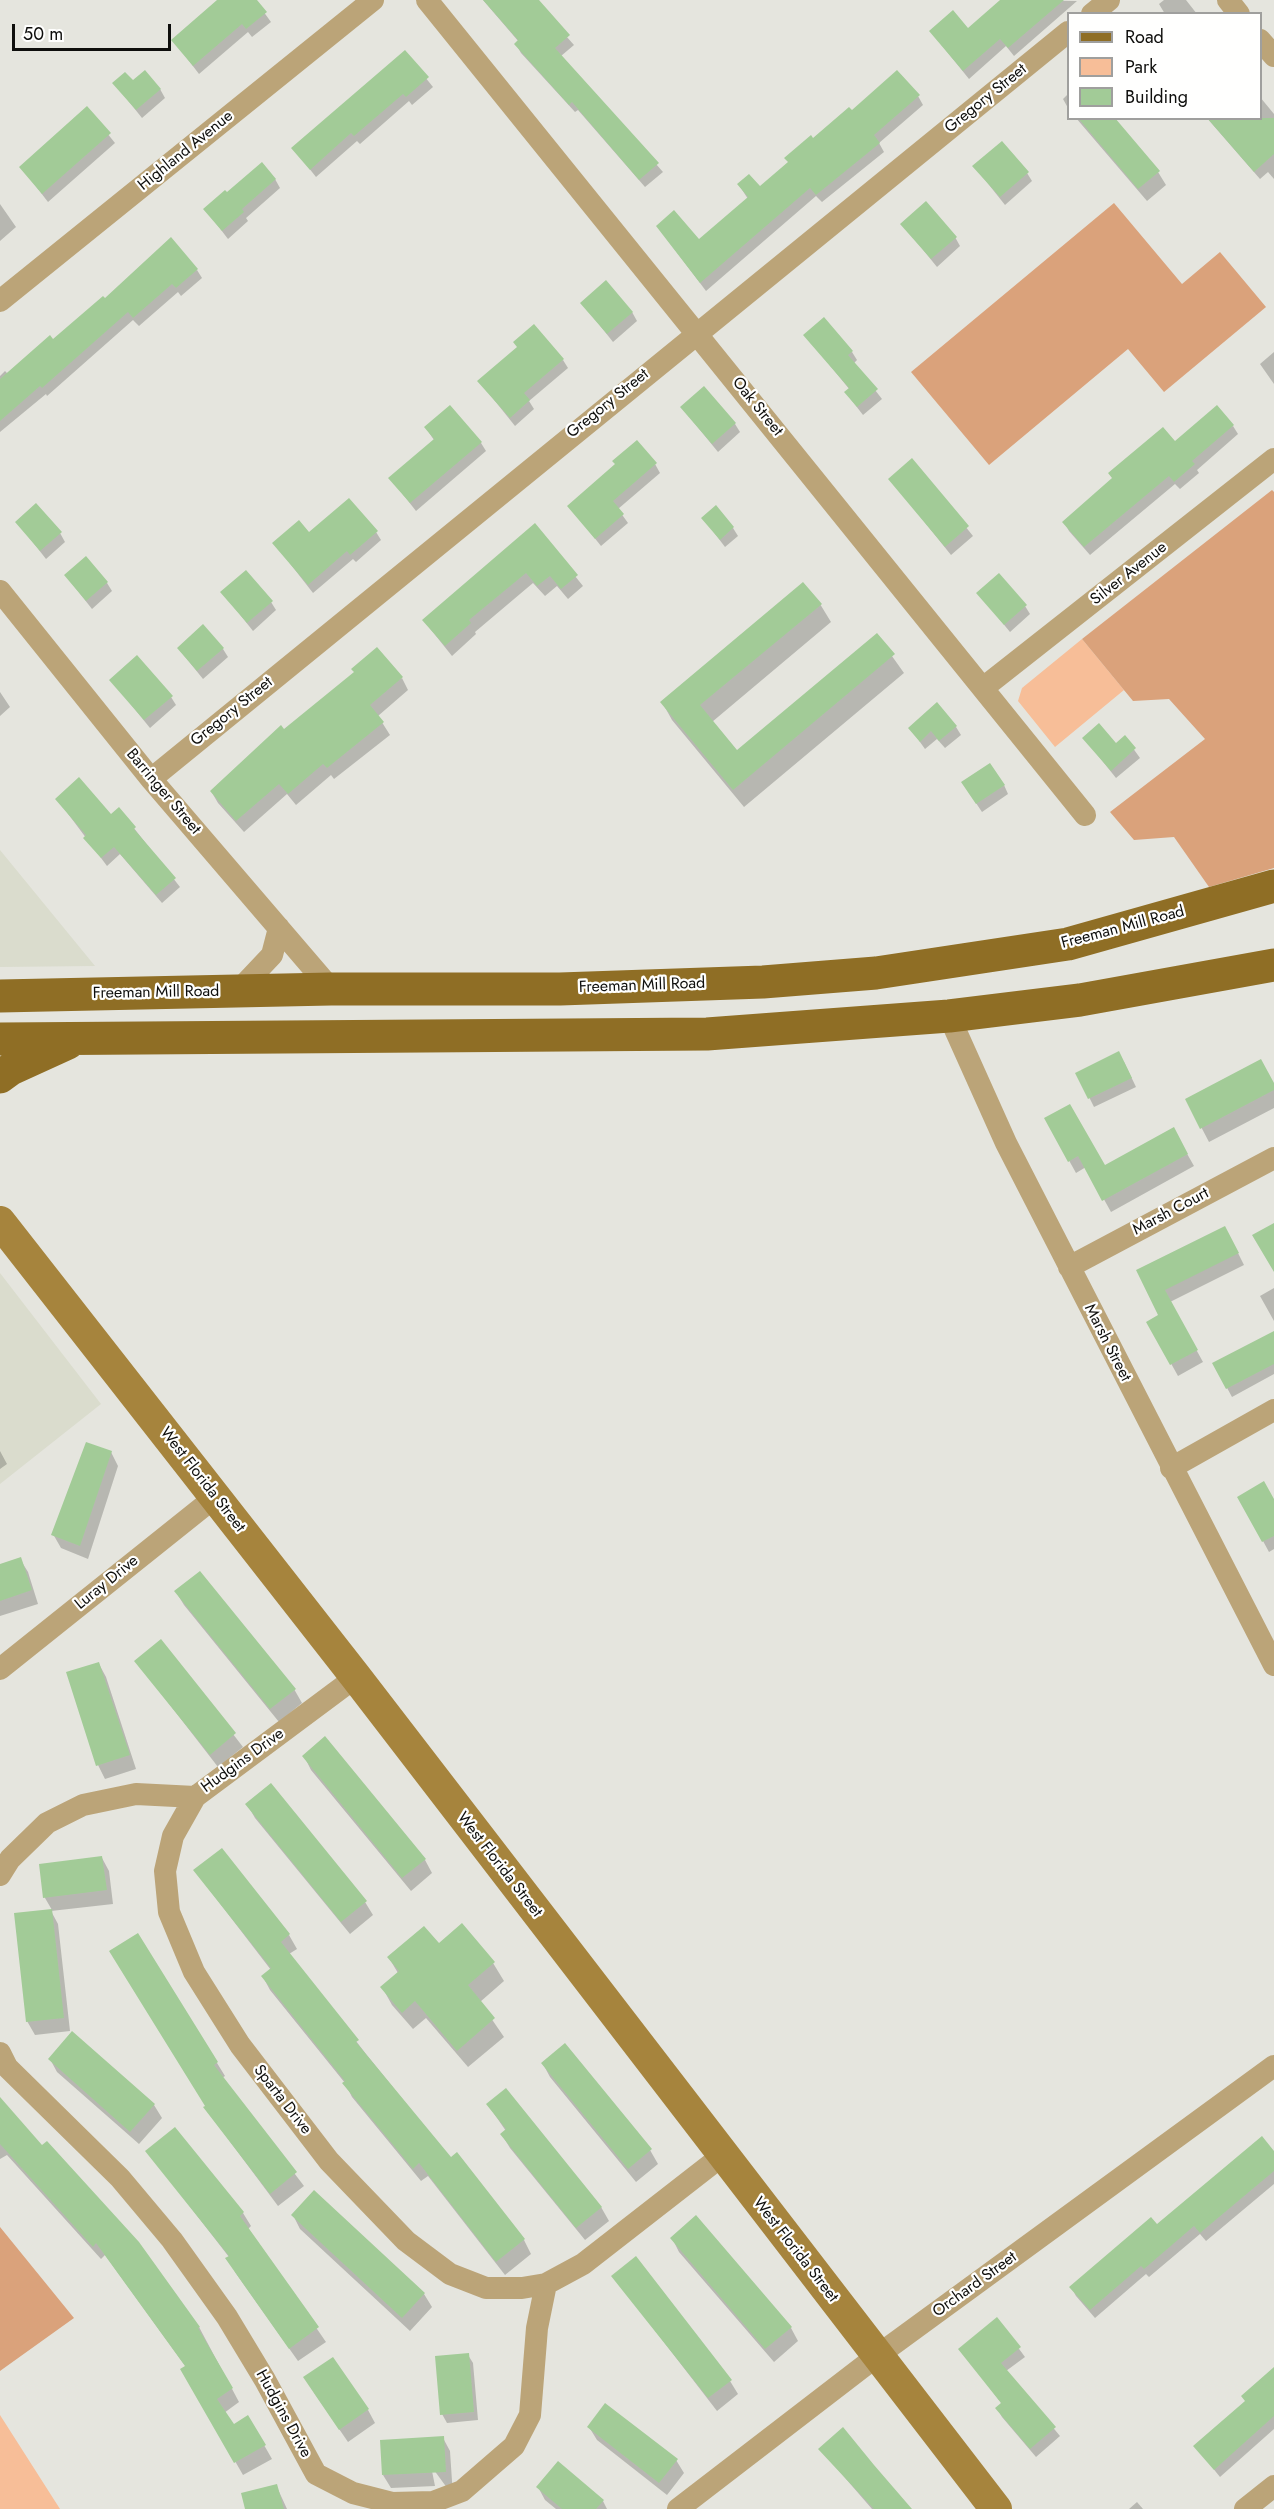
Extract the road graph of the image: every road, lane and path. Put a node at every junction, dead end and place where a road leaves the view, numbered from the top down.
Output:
1 (373, 0) edge
2 (428, 0) edge
3 (1109, 0) edge
4 (1228, 0) edge
5 (1094, 12) edge
6 (1237, 12) edge
7 (1067, 33) edge
8 (1262, 42) edge
9 (1274, 57) edge
10 (0, 301) edge
11 (697, 332) junction
12 (1274, 459) edge
13 (0, 591) edge
14 (983, 688) junction
15 (151, 779) junction
16 (1085, 815) dead end
17 (1274, 886) edge
18 (279, 928) junction
19 (1274, 965) edge
20 (331, 989) junction
21 (238, 991) junction
22 (0, 996) edge
23 (949, 1016) junction
24 (0, 1039) edge
25 (76, 1039) junction
26 (0, 1077) edge
27 (1274, 1158) edge
28 (0, 1222) edge
29 (1069, 1267) junction
30 (1274, 1410) edge
31 (1171, 1468) junction
32 (214, 1498) junction
33 (1274, 1665) edge
34 (0, 1669) edge
35 (356, 1677) junction
36 (195, 1797) junction
37 (0, 1875) edge
38 (0, 2054) edge
39 (1274, 2066) edge
40 (723, 2156) junction
41 (546, 2284) junction
42 (878, 2356) junction
43 (1274, 2486) edge
44 (678, 2509) edge
45 (996, 2509) edge
46 (1245, 2509) edge

1 - 10 street, Highland Avenue
2 - 11 street, Oak Street
3 - 5 street
4 - 6 street
7 - 11 street, Gregory Street
8 - 9 street
11 - 14 street, Oak Street
11 - 15 street, Gregory Street
12 - 14 street, Silver Avenue
13 - 15 street, Barringer Street
14 - 16 street, Oak Street
15 - 18 street, Barringer Street
17 - 20 main road, Freeman Mill Road
18 - 20 street, Barringer Street
18 - 21 street
19 - 23 main road
20 - 21 main road, Freeman Mill Road
21 - 22 main road, Freeman Mill Road
23 - 25 main road
23 - 29 street, Marsh Street
24 - 25 main road
25 - 26 main road
27 - 29 street, Marsh Court
28 - 32 main road, West Florida Street
29 - 31 street, Marsh Street
30 - 31 street
31 - 33 street, Marsh Street
32 - 34 street, Luray Drive
32 - 35 main road, West Florida Street
35 - 36 street, Hudgins Drive
35 - 40 main road, West Florida Street
36 - 37 street, Hudgins Drive
36 - 41 street, Sparta Drive
38 - 41 street, Hudgins Drive
39 - 42 street, Orchard Street
40 - 41 street
40 - 42 main road, West Florida Street
42 - 44 street, Orchard Street
42 - 45 main road, West Florida Street
43 - 46 street

